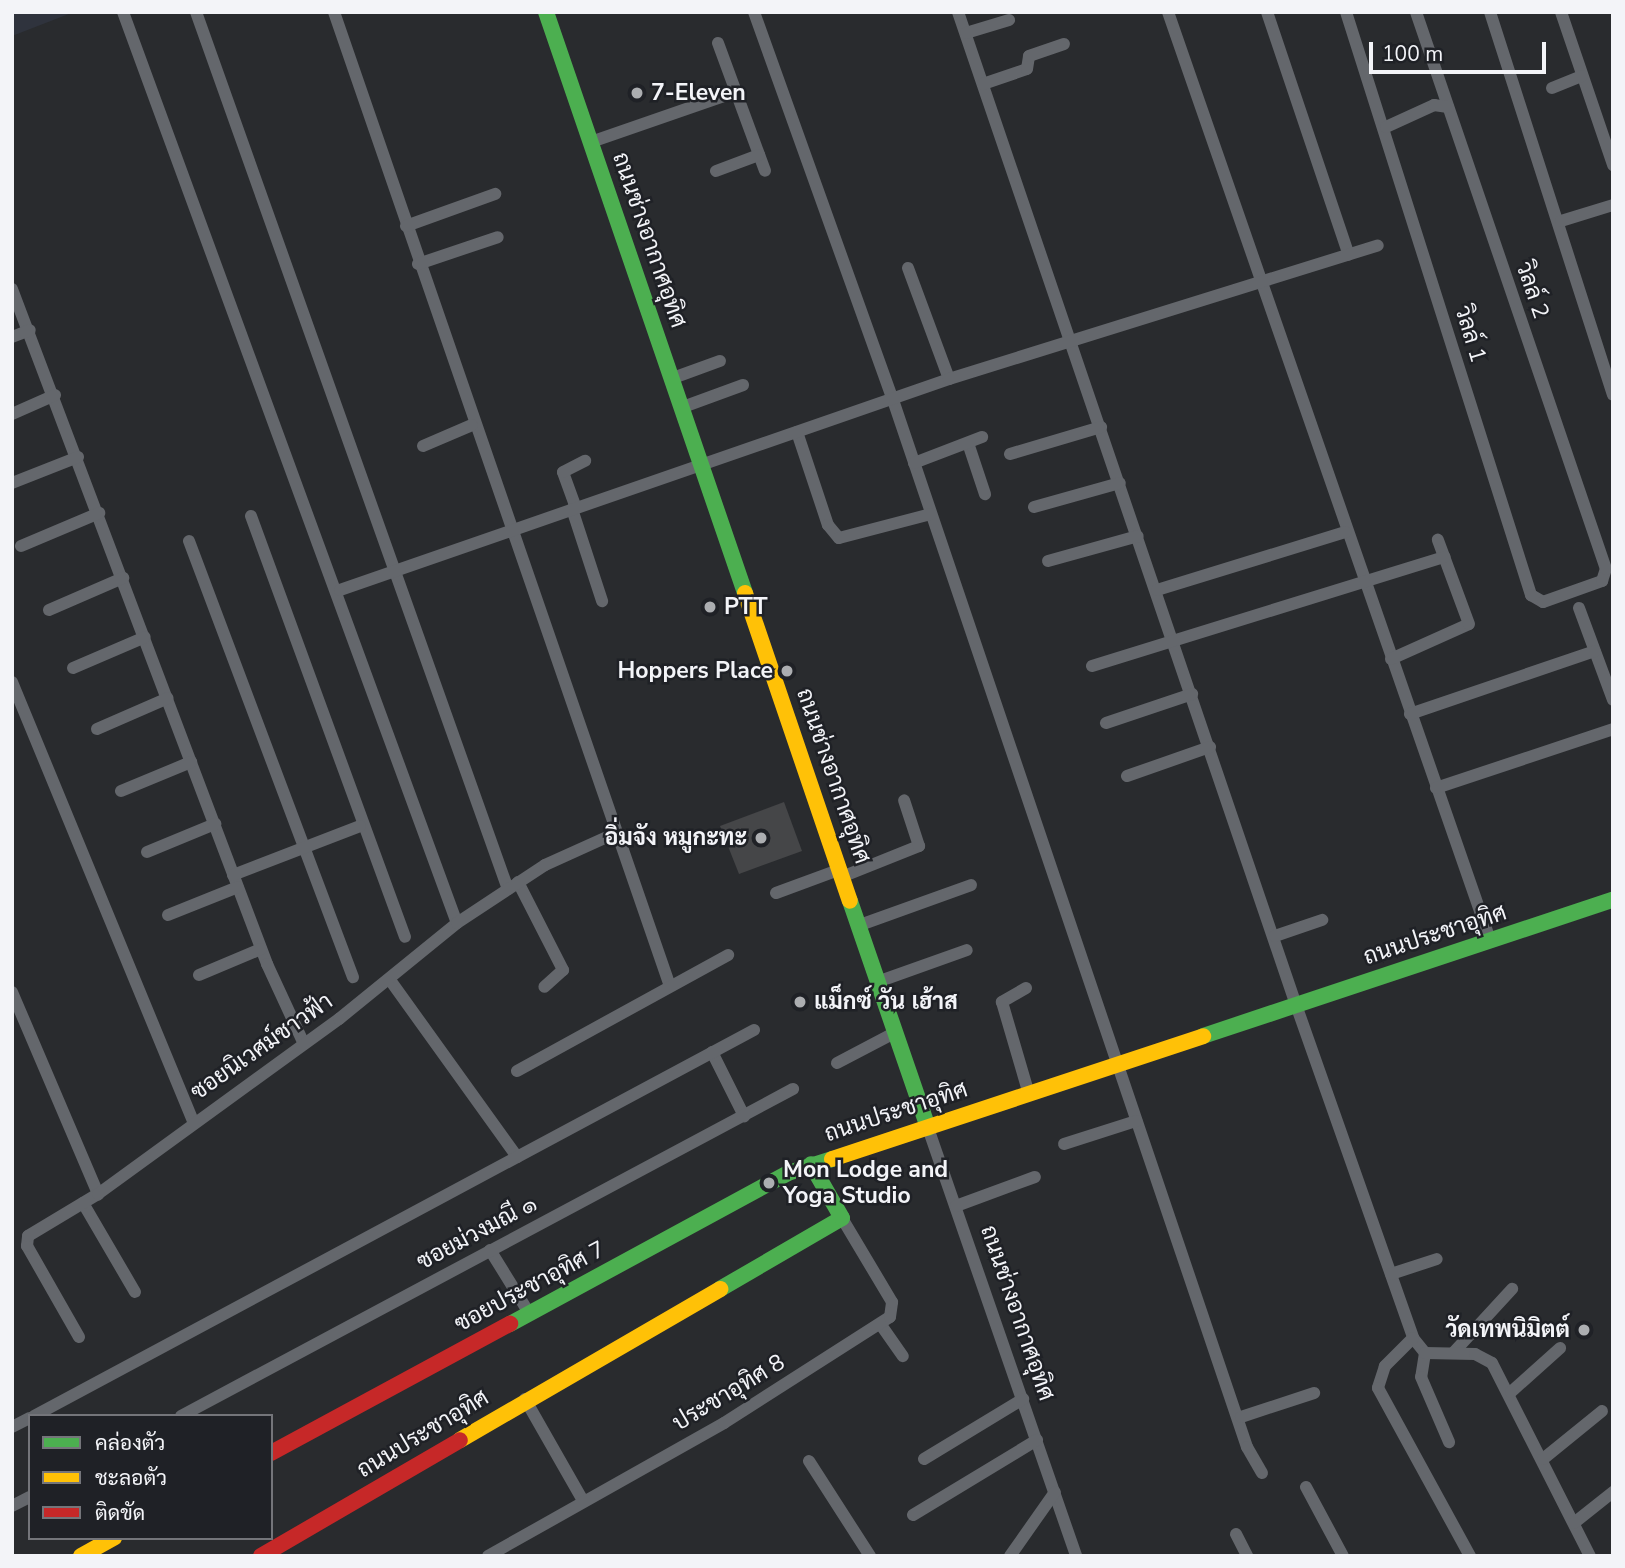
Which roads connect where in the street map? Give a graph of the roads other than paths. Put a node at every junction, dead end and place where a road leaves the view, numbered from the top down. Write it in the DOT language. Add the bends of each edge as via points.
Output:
graph roads {
  1 [pos="123,12"];
  2 [pos="196,12"];
  3 [pos="334,12"];
  4 [pos="546,12"];
  5 [pos="754,12"];
  6 [pos="958,12"];
  7 [pos="1168,12"];
  8 [pos="1267,12"];
  9 [pos="1346,12"];
  10 [pos="1416,12"];
  11 [pos="1490,12"];
  12 [pos="1561,12"];
  13 [pos="1009,20"];
  14 [pos="966,33"];
  15 [pos="718,43"];
  16 [pos="1064,44"];
  17 [pos="1582,76"];
  18 [pos="983,83"];
  19 [pos="1552,88"];
  20 [pos="736,92"];
  21 [pos="1448,107"];
  22 [pos="1385,127"];
  23 [pos="591,142"];
  24 [pos="759,155"];
  25 [pos="1613,165"];
  26 [pos="765,171"];
  27 [pos="716,172"];
  28 [pos="495,194"];
  29 [pos="1613,205"];
  30 [pos="1561,221"];
  31 [pos="406,226"];
  32 [pos="498,237"];
  33 [pos="1378,245"];
  34 [pos="1349,255"];
  35 [pos="418,264"];
  36 [pos="908,268"];
  37 [pos="1261,286"];
  38 [pos="12,289"];
  39 [pos="30,330"];
  40 [pos="12,337"];
  41 [pos="1071,340"];
  42 [pos="720,361"];
  43 [pos="673,378"];
  44 [pos="949,379"];
  45 [pos="743,385"];
  46 [pos="55,395"];
  47 [pos="1613,395"];
  48 [pos="893,400"];
  49 [pos="683,407"];
  50 [pos="12,414"];
  51 [pos="472,425"];
  52 [pos="1101,427"];
  53 [pos="797,432"];
  54 [pos="982,437"];
  55 [pos="968,443"];
  56 [pos="423,446"];
  57 [pos="1010,454"];
  58 [pos="78,457"];
  59 [pos="585,461"];
  60 [pos="914,463"];
  61 [pos="702,464"];
  62 [pos="12,483"];
  63 [pos="1120,483"];
  64 [pos="985,494"];
  65 [pos="1034,507"];
  66 [pos="574,508"];
  67 [pos="99,513"];
  68 [pos="931,513"];
  69 [pos="251,516"];
  70 [pos="512,530"];
  71 [pos="1345,533"];
  72 [pos="1138,536"];
  73 [pos="1438,540"];
  74 [pos="189,541"];
  75 [pos="21,546"];
  76 [pos="1445,557"];
  77 [pos="1048,561"];
  78 [pos="395,571"];
  79 [pos="123,579"];
  80 [pos="1602,581"];
  81 [pos="1363,586"];
  82 [pos="340,590"];
  83 [pos="1157,590"];
  84 [pos="602,601"];
  85 [pos="1579,608"];
  86 [pos="48,610"];
  87 [pos="145,637"];
  88 [pos="1176,643"];
  89 [pos="1595,651"];
  90 [pos="1391,659"];
  91 [pos="1092,666"];
  92 [pos="73,668"];
  93 [pos="12,682"];
  94 [pos="1192,694"];
  95 [pos="168,698"];
  96 [pos="1613,700"];
  97 [pos="1410,714"];
  98 [pos="1106,723"];
  99 [pos="97,729"];
  100 [pos="1613,729"];
  101 [pos="1210,747"];
  102 [pos="191,762"];
  103 [pos="1128,776"];
  104 [pos="1436,788"];
  105 [pos="121,791"];
  106 [pos="904,800"];
  107 [pos="215,824"];
  108 [pos="360,826"];
  109 [pos="616,833"];
  110 [pos="300,848"];
  111 [pos="147,852"];
  112 [pos="842,872"];
  113 [pos="236,881"];
  114 [pos="971,885"];
  115 [pos="513,886"];
  116 [pos="776,893"];
  117 [pos="1613,900"];
  118 [pos="168,915"];
  119 [pos="1322,920"];
  120 [pos="457,923"];
  121 [pos="860,925"];
  122 [pos="1275,936"];
  123 [pos="405,937"];
  124 [pos="1490,940"];
  125 [pos="261,949"];
  126 [pos="967,950"];
  127 [pos="728,955"];
  128 [pos="199,975"];
  129 [pos="353,977"];
  130 [pos="390,980"];
  131 [pos="880,981"];
  132 [pos="670,986"];
  133 [pos="544,987"];
  134 [pos="1026,988"];
  135 [pos="12,992"];
  136 [pos="1295,1002"];
  137 [pos="754,1030"];
  138 [pos="896,1032"];
  139 [pos="304,1044"];
  140 [pos="712,1052"];
  141 [pos="837,1063"];
  142 [pos="1115,1064"];
  143 [pos="517,1071"];
  144 [pos="793,1089"];
  145 [pos="1028,1091"];
  146 [pos="744,1116"];
  147 [pos="1136,1121"];
  148 [pos="193,1122"];
  149 [pos="928,1128"];
  150 [pos="1064,1144"];
  151 [pos="517,1157"];
  152 [pos="811,1164"];
  153 [pos="1035,1177"];
  154 [pos="98,1194"];
  155 [pos="83,1203"];
  156 [pos="956,1206"];
  157 [pos="842,1218"];
  158 [pos="490,1250"];
  159 [pos="1437,1259"];
  160 [pos="1391,1274"];
  161 [pos="1512,1289"];
  162 [pos="135,1292"];
  163 [pos="529,1313"];
  164 [pos="881,1325"];
  165 [pos="79,1337"];
  166 [pos="1413,1338"];
  167 [pos="1560,1348"];
  168 [pos="1454,1352"];
  169 [pos="1425,1353"];
  170 [pos="902,1356"];
  171 [pos="1511,1392"];
  172 [pos="1314,1393"];
  173 [pos="525,1399"];
  174 [pos="1023,1399"];
  175 [pos="1602,1410"];
  176 [pos="38,1414"];
  177 [pos="185,1414"];
  178 [pos="1241,1418"];
  179 [pos="28,1419"];
  180 [pos="12,1427"];
  181 [pos="1037,1440"];
  182 [pos="1449,1442"];
  183 [pos="273,1452"];
  184 [pos="924,1459"];
  185 [pos="1543,1459"];
  186 [pos="809,1461"];
  187 [pos="1262,1473"];
  188 [pos="1306,1487"];
  189 [pos="1055,1492"];
  190 [pos="1613,1492"];
  191 [pos="28,1498"];
  192 [pos="582,1499"];
  193 [pos="12,1506"];
  194 [pos="913,1515"];
  195 [pos="1574,1523"];
  196 [pos="1236,1534"];
  197 [pos="110,1540"];
  198 [pos="82,1556"];
  199 [pos="261,1556"];
  200 [pos="488,1556"];
  201 [pos="870,1556"];
  202 [pos="1010,1556"];
  203 [pos="1076,1556"];
  204 [pos="1247,1556"];
  205 [pos="1343,1556"];
  206 [pos="1470,1556"];
  207 [pos="1590,1556"];
  1 -- 82 [label="street"];
  2 -- 78 [label="street"];
  3 -- 31 [label="street"];
  4 -- 23 [label="street, ถนนช่างอากาศอุทิศ"];
  5 -- 48 [label="street"];
  6 -- 14 [label="street"];
  7 -- 37 [label="street"];
  8 -- 34 [label="street"];
  9 -- 22 [label="street, วิลล์ 1"];
  10 -- 21 [label="street, วิลล์ 2"];
  11 -- 30 [label="street"];
  12 -- 17 [label="street"];
  13 -- 14 [label="street"];
  14 -- 18 [label="street"];
  15 -- 20 [label="street"];
  16 -- 18 [label="street" via="1029,56 1027,69"];
  17 -- 19 [label="street"];
  17 -- 25 [label="street"];
  18 -- 41 [label="street"];
  20 -- 23 [label="street"];
  20 -- 24 [label="street"];
  21 -- 22 [label="street" via="1434,105"];
  21 -- 80 [label="street, วิลล์ 2" via="1606,569"];
  22 -- 80 [label="street, วิลล์ 1" via="1531,595 1542,602"];
  23 -- 43 [label="street, ถนนช่างอากาศอุทิศ"];
  24 -- 26 [label="street"];
  24 -- 27 [label="street"];
  28 -- 31 [label="street"];
  29 -- 30 [label="street"];
  30 -- 47 [label="street"];
  31 -- 35 [label="street"];
  32 -- 35 [label="street"];
  33 -- 34 [label="street"];
  34 -- 37 [label="street"];
  35 -- 51 [label="street"];
  36 -- 44 [label="street"];
  37 -- 41 [label="street"];
  37 -- 71 [label="street"];
  38 -- 39 [label="street"];
  39 -- 40 [label="street"];
  39 -- 46 [label="street"];
  41 -- 44 [label="street"];
  41 -- 52 [label="street"];
  42 -- 43 [label="street"];
  43 -- 49 [label="street, ถนนช่างอากาศอุทิศ"];
  44 -- 48 [label="street"];
  45 -- 49 [label="street"];
  46 -- 50 [label="street"];
  46 -- 58 [label="street"];
  48 -- 53 [label="street"];
  48 -- 60 [label="street"];
  49 -- 61 [label="street, ถนนช่างอากาศอุทิศ"];
  51 -- 56 [label="street"];
  51 -- 70 [label="street"];
  52 -- 57 [label="street"];
  52 -- 63 [label="street"];
  53 -- 61 [label="street"];
  53 -- 68 [label="street" via="828,525 839,538"];
  54 -- 55 [label="street"];
  55 -- 60 [label="street"];
  55 -- 64 [label="street"];
  58 -- 62 [label="street"];
  58 -- 67 [label="street"];
  59 -- 66 [label="street" via="562,472"];
  60 -- 68 [label="street"];
  61 -- 66 [label="street"];
  61 -- 112 [label="street, ถนนช่างอากาศอุทิศ"];
  63 -- 65 [label="street"];
  63 -- 72 [label="street"];
  66 -- 70 [label="street"];
  66 -- 84 [label="street"];
  67 -- 75 [label="street"];
  67 -- 79 [label="street"];
  68 -- 142 [label="street"];
  69 -- 108 [label="street"];
  70 -- 78 [label="street"];
  70 -- 109 [label="street"];
  71 -- 81 [label="street"];
  71 -- 83 [label="street"];
  72 -- 77 [label="street"];
  72 -- 83 [label="street"];
  73 -- 76 [label="street"];
  74 -- 110 [label="street"];
  76 -- 81 [label="street"];
  76 -- 90 [label="street" via="1469,624"];
  78 -- 82 [label="street"];
  78 -- 115 [label="street"];
  79 -- 86 [label="street"];
  79 -- 87 [label="street"];
  81 -- 88 [label="street"];
  81 -- 90 [label="street"];
  82 -- 120 [label="street"];
  83 -- 88 [label="street"];
  85 -- 89 [label="street"];
  87 -- 92 [label="street"];
  87 -- 95 [label="street"];
  88 -- 91 [label="street"];
  88 -- 94 [label="street"];
  89 -- 96 [label="street"];
  89 -- 97 [label="street"];
  90 -- 97 [label="street"];
  93 -- 148 [label="street"];
  94 -- 98 [label="street"];
  94 -- 101 [label="street"];
  95 -- 99 [label="street"];
  95 -- 102 [label="street"];
  97 -- 104 [label="street"];
  100 -- 104 [label="street"];
  101 -- 103 [label="street"];
  101 -- 122 [label="street"];
  102 -- 105 [label="street"];
  102 -- 107 [label="street"];
  104 -- 124 [label="street"];
  106 -- 112 [label="street" via="919,846"];
  107 -- 111 [label="street"];
  107 -- 113 [label="street"];
  108 -- 110 [label="street"];
  108 -- 123 [label="street"];
  109 -- 115 [label="street, ซอยนิเวศม์ชาวฟ้า"];
  109 -- 132 [label="street"];
  110 -- 113 [label="street"];
  110 -- 129 [label="street"];
  112 -- 116 [label="street"];
  112 -- 121 [label="street, ถนนช่างอากาศอุทิศ"];
  113 -- 118 [label="street"];
  113 -- 125 [label="street"];
  114 -- 121 [label="street"];
  115 -- 120 [label="street, ซอยนิเวศม์ชาวฟ้า"];
  115 -- 133 [label="street" via="563,970"];
  117 -- 124 [label="street, ถนนประชาอุทิศ"];
  119 -- 122 [label="street"];
  120 -- 130 [label="street, ซอยนิเวศม์ชาวฟ้า"];
  121 -- 131 [label="street, ถนนช่างอากาศอุทิศ"];
  122 -- 136 [label="street"];
  124 -- 136 [label="street, ถนนประชาอุทิศ"];
  125 -- 128 [label="street"];
  125 -- 139 [label="street"];
  126 -- 131 [label="street"];
  127 -- 132 [label="street"];
  130 -- 139 [label="street, ซอยนิเวศม์ชาวฟ้า"];
  130 -- 151 [label="street"];
  131 -- 138 [label="street, ถนนช่างอากาศอุทิศ"];
  132 -- 143 [label="street"];
  134 -- 145 [label="street" via="1002,1002"];
  135 -- 154 [label="street"];
  136 -- 142 [label="street, ถนนประชาอุทิศ"];
  136 -- 160 [label="street"];
  137 -- 140 [label="street"];
  138 -- 141 [label="street"];
  138 -- 149 [label="street, ถนนช่างอากาศอุทิศ"];
  139 -- 148 [label="street, ซอยนิเวศม์ชาวฟ้า"];
  140 -- 146 [label="street"];
  140 -- 151 [label="street"];
  142 -- 145 [label="street, ถนนประชาอุทิศ"];
  142 -- 147 [label="street"];
  144 -- 146 [label="street, ซอยม่วงมณี ๑"];
  145 -- 149 [label="street, ถนนประชาอุทิศ"];
  146 -- 158 [label="street, ซอยม่วงมณี ๑"];
  147 -- 150 [label="street"];
  147 -- 178 [label="street"];
  148 -- 154 [label="street, ซอยนิเวศม์ชาวฟ้า"];
  149 -- 152 [label="street, ถนนประชาอุทิศ"];
  149 -- 156 [label="street, ถนนช่างอากาศอุทิศ"];
  151 -- 176 [label="street"];
  152 -- 157 [label="street, ถนนประชาอุทิศ"];
  152 -- 163 [label="street, ซอยประชาอุทิศ 7"];
  153 -- 156 [label="street"];
  154 -- 155 [label="street, ซอยนิเวศม์ชาวฟ้า"];
  155 -- 162 [label="street"];
  155 -- 165 [label="street, ซอยนิเวศม์ชาวฟ้า" via="34,1232 27,1246"];
  156 -- 174 [label="street, ถนนช่างอากาศอุทิศ"];
  157 -- 164 [label="street" via="892,1302"];
  157 -- 173 [label="street, ถนนประชาอุทิศ"];
  158 -- 163 [label="street"];
  158 -- 177 [label="street, ซอยม่วงมณี ๑"];
  159 -- 160 [label="street"];
  160 -- 166 [label="street"];
  161 -- 168 [label="street"];
  163 -- 183 [label="street, ซอยประชาอุทิศ 7"];
  164 -- 170 [label="street"];
  164 -- 192 [label="street, ประชาอุทิศ 8" via="724,1423"];
  166 -- 169 [label="street"];
  166 -- 206 [label="street" via="1385,1366 1378,1388"];
  167 -- 171 [label="street"];
  168 -- 169 [label="street"];
  168 -- 171 [label="street" via="1485,1356"];
  169 -- 182 [label="street" via="1421,1377"];
  171 -- 185 [label="street"];
  172 -- 178 [label="street"];
  173 -- 192 [label="street"];
  173 -- 199 [label="street, ถนนประชาอุทิศ"];
  174 -- 181 [label="street, ถนนช่างอากาศอุทิศ"];
  174 -- 184 [label="street"];
  175 -- 185 [label="street"];
  178 -- 187 [label="street"];
  179 -- 180 [label="street"];
  181 -- 189 [label="street, ถนนช่างอากาศอุทิศ"];
  181 -- 194 [label="street"];
  185 -- 195 [label="street"];
  186 -- 201 [label="street"];
  188 -- 205 [label="street"];
  189 -- 202 [label="street"];
  189 -- 203 [label="street, ถนนช่างอากาศอุทิศ"];
  190 -- 195 [label="street"];
  191 -- 193 [label="street"];
  192 -- 200 [label="street, ประชาอุทิศ 8"];
  195 -- 207 [label="street"];
  196 -- 204 [label="street"];
  197 -- 198 [label="street"];
}
